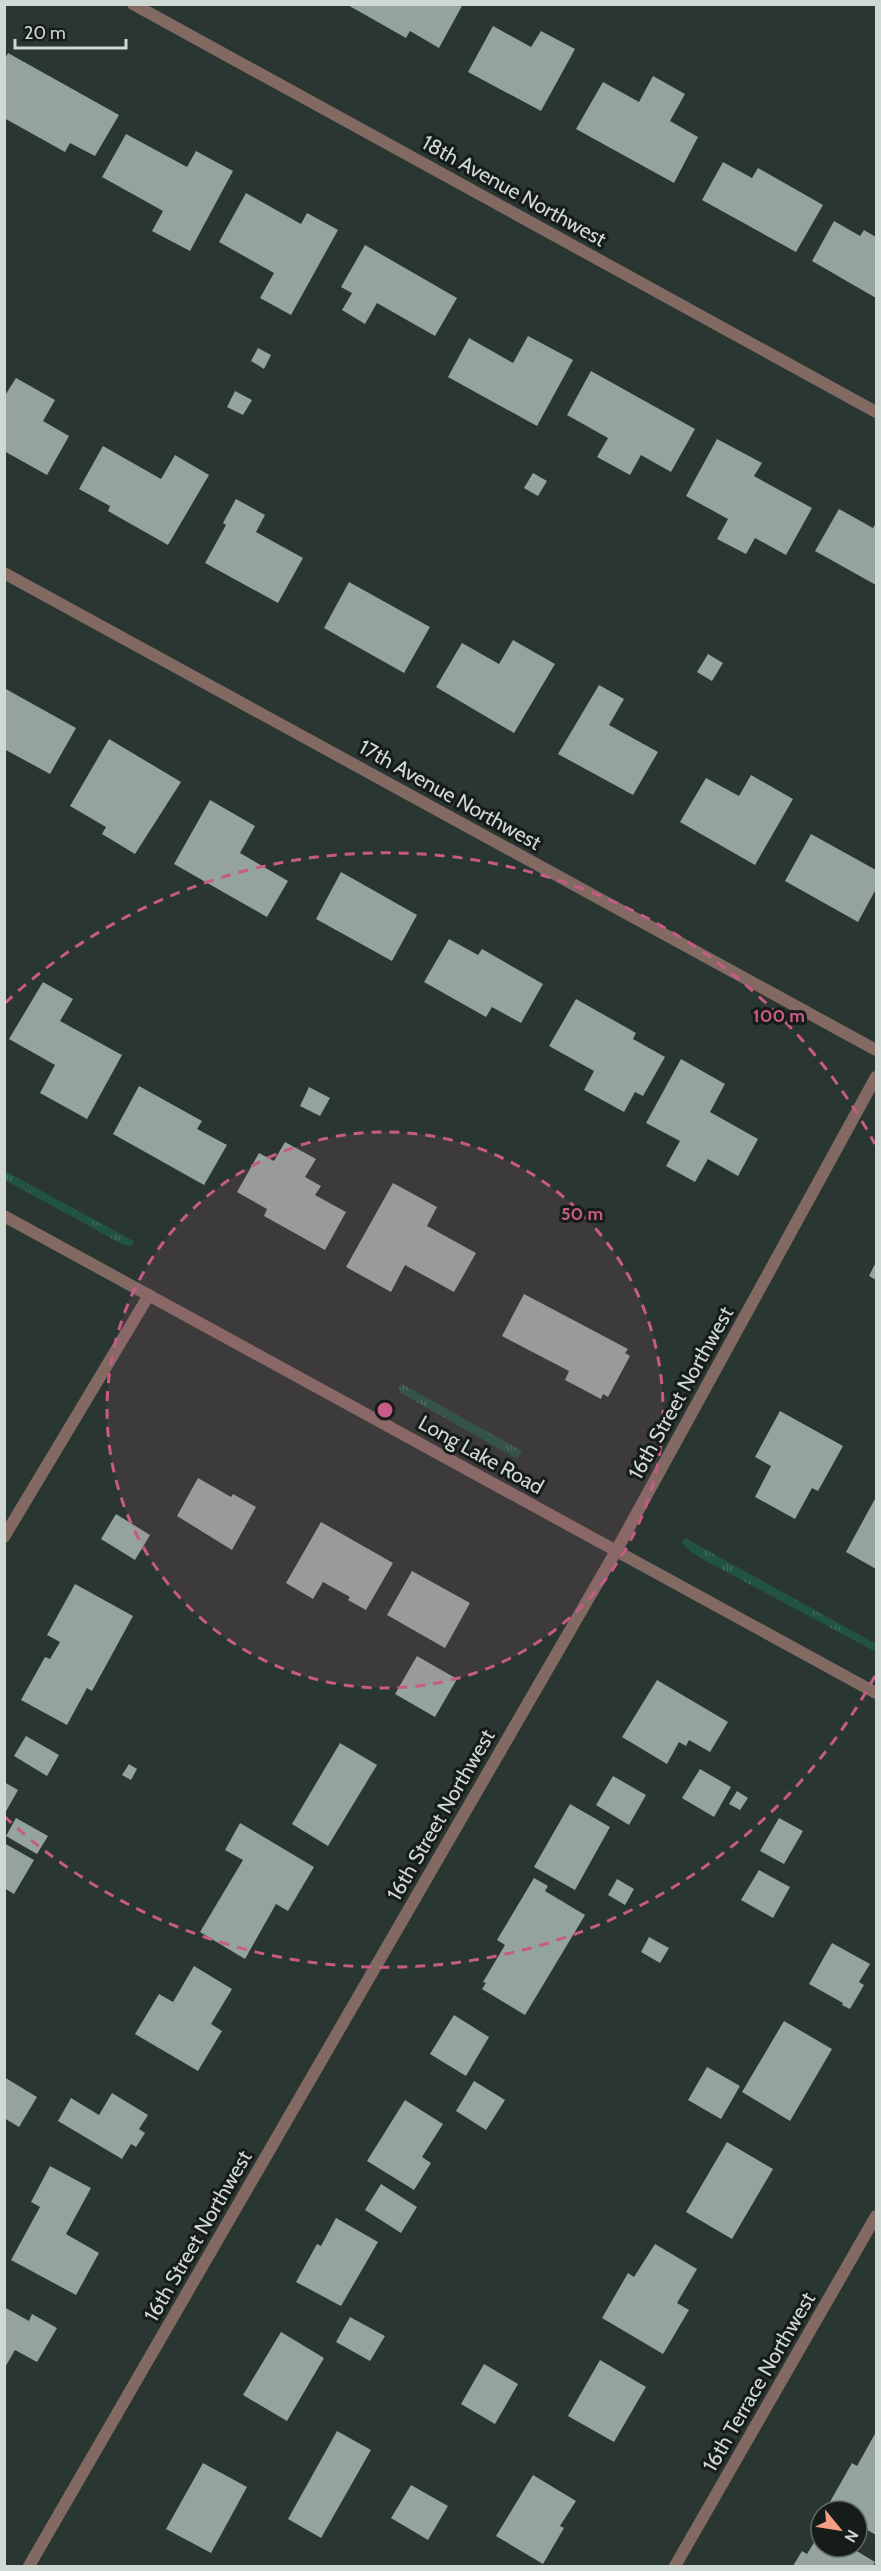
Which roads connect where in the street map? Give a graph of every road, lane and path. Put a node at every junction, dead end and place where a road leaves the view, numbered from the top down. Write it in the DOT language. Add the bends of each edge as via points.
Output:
graph roads {
  1 [pos="133,4"];
  2 [pos="876,412"];
  3 [pos="4,573"];
  4 [pos="876,1050"];
  5 [pos="876,1077"];
  6 [pos="4,1216"];
  7 [pos="149,1295"];
  8 [pos="4,1537"];
  9 [pos="616,1551"];
  10 [pos="876,1693"];
  11 [pos="876,2216"];
  12 [pos="29,2566"];
  13 [pos="675,2566"];
  1 -- 2 [label="street, 18th Avenue Northwest"];
  3 -- 4 [label="street, 17th Avenue Northwest"];
  5 -- 9 [label="street, 16th Street Northwest"];
  6 -- 7 [label="street, Long Lake Road"];
  7 -- 8 [label="street"];
  7 -- 9 [label="street, Long Lake Road"];
  9 -- 10 [label="street, Long Lake Road"];
  9 -- 12 [label="street, 16th Street Northwest"];
  11 -- 13 [label="street, 16th Terrace Northwest"];
}
